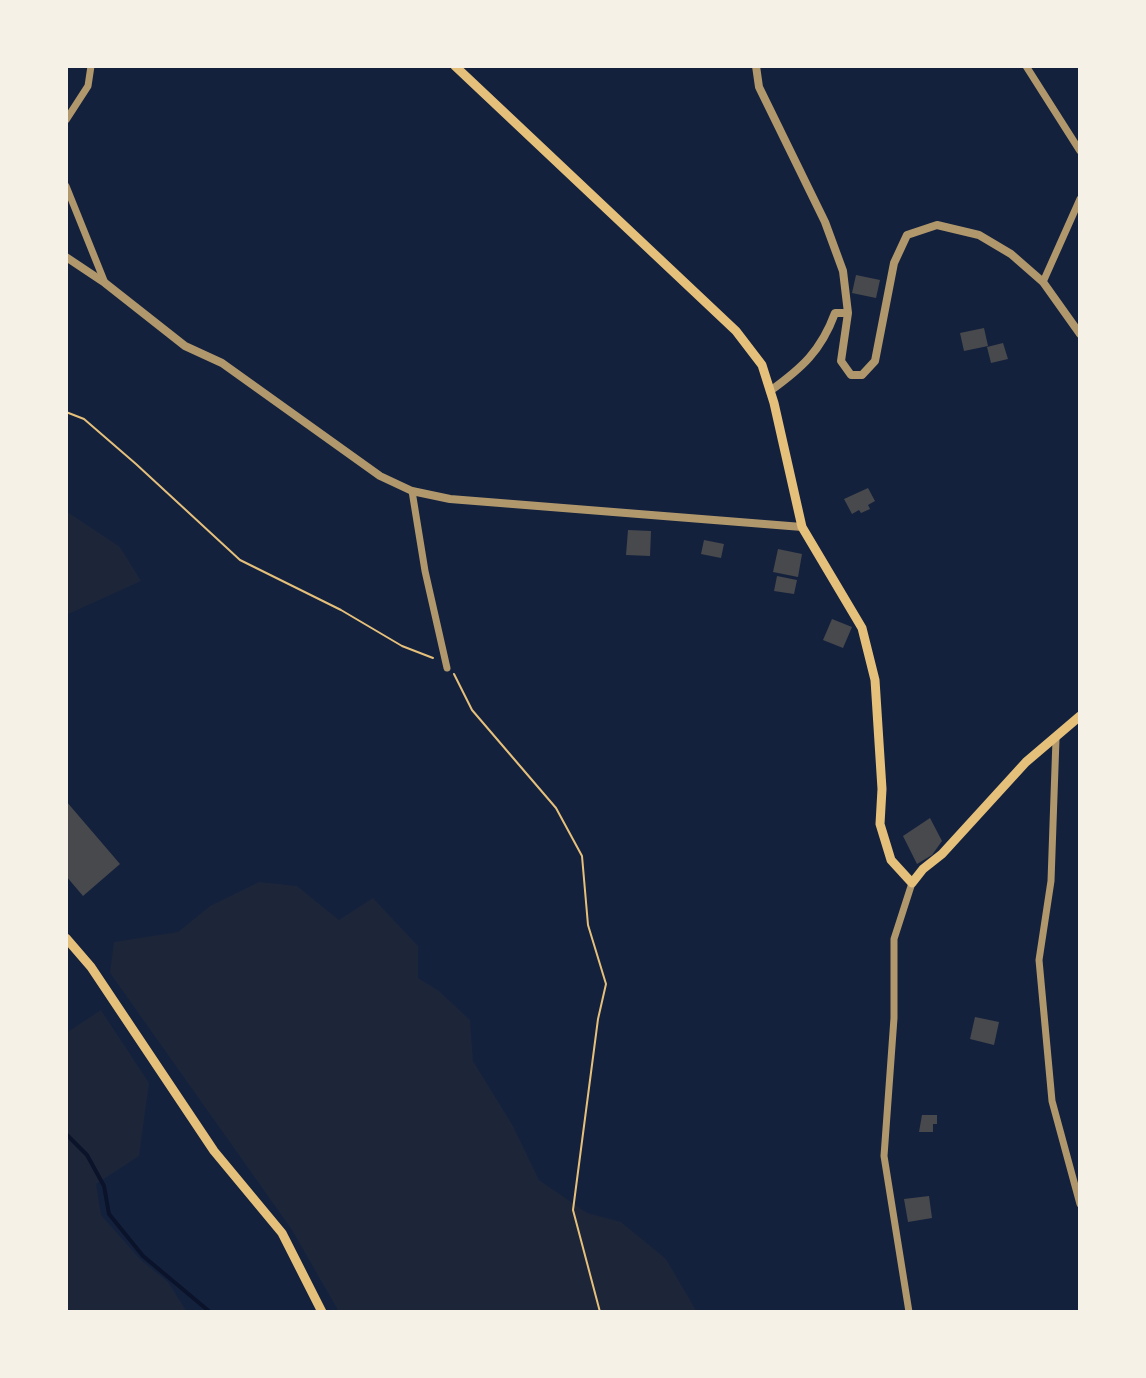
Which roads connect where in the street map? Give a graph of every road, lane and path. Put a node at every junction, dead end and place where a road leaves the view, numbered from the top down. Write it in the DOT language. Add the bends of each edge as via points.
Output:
graph roads {
  1 [pos="91,66"];
  2 [pos="455,66"];
  3 [pos="756,66"];
  4 [pos="1026,66"];
  5 [pos="66,120"];
  6 [pos="1080,151"];
  7 [pos="66,186"];
  8 [pos="1080,199"];
  9 [pos="66,257"];
  10 [pos="1043,282"];
  11 [pos="105,283"];
  12 [pos="848,313"];
  13 [pos="1080,334"];
  14 [pos="770,391"];
  15 [pos="66,412"];
  16 [pos="412,491"];
  17 [pos="802,527"];
  18 [pos="447,668"];
  19 [pos="1080,716"];
  20 [pos="1056,739"];
  21 [pos="912,883"];
  22 [pos="66,938"];
  23 [pos="1080,1204"];
  24 [pos="322,1312"];
  25 [pos="600,1312"];
  26 [pos="909,1312"];
  1 -- 5 [label="street" via="88,86"];
  2 -- 14 [label="main road" via="736,331 762,365"];
  3 -- 12 [label="street" via="759,87 825,222 843,271"];
  4 -- 6 [label="street"];
  7 -- 11 [label="street"];
  8 -- 10 [label="street"];
  9 -- 11 [label="street"];
  10 -- 12 [label="street" via="979,235 937,225 907,235 894,263 875,361 862,375 851,375 841,361"];
  10 -- 13 [label="street"];
  11 -- 16 [label="street" via="185,346 222,363 380,476"];
  12 -- 14 [label="street" via="835,313 827,335 804,367"];
  14 -- 17 [label="main road"];
  15 -- 18 [label="path" via="84,419 240,560"];
  16 -- 17 [label="street" via="450,499"];
  16 -- 18 [label="street"];
  17 -- 21 [label="main road" via="862,628 875,680 880,824 891,860"];
  18 -- 25 [label="path" via="472,710 556,808 582,856 588,925 606,984 573,1210"];
  19 -- 20 [label="main road"];
  20 -- 21 [label="main road" via="1026,762"];
  20 -- 23 [label="street" via="1051,881 1039,960 1052,1101"];
  21 -- 26 [label="street" via="894,939 884,1156"];
  22 -- 24 [label="main road" via="214,1151 282,1233"];
}
